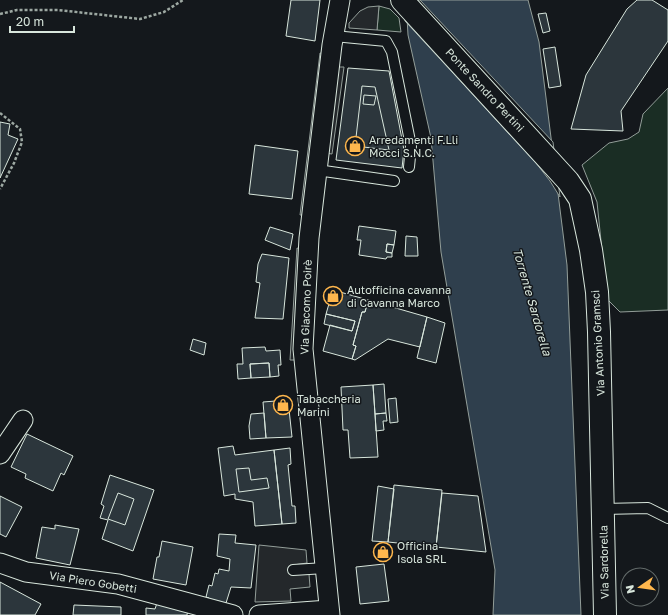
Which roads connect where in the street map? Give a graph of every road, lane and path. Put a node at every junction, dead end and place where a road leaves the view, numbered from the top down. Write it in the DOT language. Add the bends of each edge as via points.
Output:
graph roads {
  1 [pos="183,0"];
  2 [pos="340,0"];
  3 [pos="402,0"];
  4 [pos="0,14"];
  5 [pos="334,36"];
  6 [pos="0,113"];
  7 [pos="409,167"];
  8 [pos="317,170"];
  9 [pos="394,181"];
  10 [pos="568,181"];
  11 [pos="0,188"];
  12 [pos="23,420"];
  13 [pos="0,454"];
  14 [pos="603,509"];
  15 [pos="668,518"];
  16 [pos="0,563"];
  17 [pos="325,568"];
  18 [pos="293,570"];
  19 [pos="330,613"];
  20 [pos="233,615"];
  21 [pos="259,615"];
  22 [pos="605,615"];
  1 -- 4 [label="path" via="164,12 140,19 58,10 17,10"];
  2 -- 5 [label="street, Via Giacomo Poirè"];
  3 -- 10 [label="main road, Ponte Sandro Pertini"];
  5 -- 7 [label="lane" via="386,41 392,52 411,146"];
  5 -- 8 [label="street, Via Giacomo Poirè"];
  6 -- 11 [label="path" via="20,129 22,142"];
  8 -- 9 [label="lane"];
  8 -- 17 [label="street, Via Giacomo Poirè" via="309,238 303,348"];
  10 -- 14 [label="main road, Via Antonio Gramsci" via="580,199 591,250 596,292 600,332"];
  12 -- 13 [label="street"];
  14 -- 15 [label="lane" via="648,508"];
  14 -- 22 [label="main road, Via Sardorella"];
  16 -- 20 [label="street, Via Piero Gobetti" via="26,572 118,584"];
  17 -- 18 [label="lane"];
  17 -- 19 [label="street, Via Giacomo Poirè"];
  19 -- 21 [label="street"];
}
